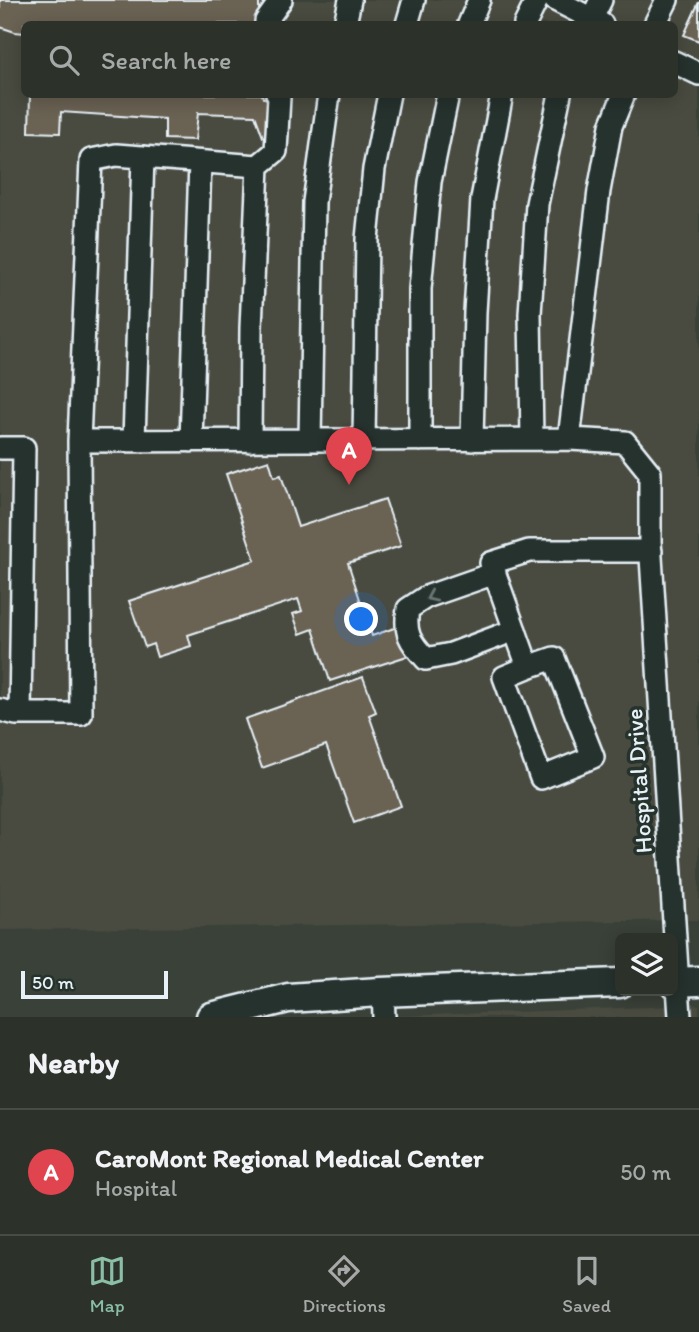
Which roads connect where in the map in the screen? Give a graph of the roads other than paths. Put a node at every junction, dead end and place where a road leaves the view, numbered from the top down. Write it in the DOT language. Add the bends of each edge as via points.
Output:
graph roads {
  1 [pos="281,0"];
  2 [pos="350,0"];
  3 [pos="414,0"];
  4 [pos="479,0"];
  5 [pos="537,0"];
  6 [pos="555,0"];
  7 [pos="667,0"];
  8 [pos="596,17"];
  9 [pos="266,21"];
  10 [pos="346,21"];
  11 [pos="408,21"];
  12 [pos="471,21"];
  13 [pos="526,21"];
  14 [pos="656,21"];
  15 [pos="678,64"];
  16 [pos="699,74"];
  17 [pos="279,98"];
  18 [pos="329,98"];
  19 [pos="388,98"];
  20 [pos="447,98"];
  21 [pos="501,98"];
  22 [pos="559,98"];
  23 [pos="622,98"];
  24 [pos="143,157"];
  25 [pos="200,162"];
  26 [pos="258,166"];
  27 [pos="532,439"];
  28 [pos="569,439"];
  29 [pos="310,440"];
  30 [pos="364,440"];
  31 [pos="420,440"];
  32 [pos="472,440"];
  33 [pos="79,441"];
  34 [pos="134,441"];
  35 [pos="191,441"];
  36 [pos="250,441"];
  37 [pos="0,448"];
  38 [pos="650,546"];
  39 [pos="495,573"];
  40 [pos="514,630"];
  41 [pos="527,667"];
  42 [pos="10,712"];
  43 [pos="683,982"];
  44 [pos="615,983"];
  45 [pos="384,1004"];
  46 [pos="211,1017"];
  47 [pos="680,1017"];
  1 -- 9 [label="street"];
  2 -- 10 [label="street"];
  3 -- 11 [label="street"];
  4 -- 12 [label="street"];
  5 -- 13 [label="street"];
  6 -- 8 [label="street"];
  7 -- 14 [label="street"];
  15 -- 16 [label="street"];
  17 -- 26 [label="street" via="276,151"];
  18 -- 29 [label="street" via="314,202"];
  19 -- 30 [label="street" via="367,239"];
  20 -- 31 [label="street" via="430,182 420,289"];
  21 -- 32 [label="street" via="482,199"];
  22 -- 27 [label="street" via="537,204 530,314"];
  23 -- 28 [label="street" via="611,127 598,191"];
  24 -- 25 [label="street"];
  24 -- 33 [label="street" via="116,155 91,160"];
  24 -- 34 [label="street"];
  25 -- 26 [label="street"];
  25 -- 35 [label="street"];
  26 -- 36 [label="street"];
  27 -- 28 [label="street, Hospital Drive"];
  27 -- 32 [label="street, Hospital Drive"];
  28 -- 38 [label="street, Hospital Drive" via="625,442 650,473"];
  29 -- 30 [label="street, Hospital Drive"];
  29 -- 36 [label="street, Hospital Drive"];
  30 -- 31 [label="street, Hospital Drive"];
  31 -- 32 [label="street, Hospital Drive"];
  33 -- 34 [label="street, Hospital Drive"];
  33 -- 42 [label="street" via="80,714"];
  34 -- 35 [label="street, Hospital Drive"];
  35 -- 36 [label="street, Hospital Drive"];
  37 -- 42 [label="street" via="24,448"];
  38 -- 39 [label="street" via="529,551 491,563"];
  38 -- 43 [label="street, Hospital Drive"];
  39 -- 40 [label="street"];
  39 -- 40 [label="street, one-way" via="426,597 408,609 410,641 426,659"];
  40 -- 41 [label="street"];
  41 -- 41 [label="street" via="504,677 541,778 593,757 554,658"];
  43 -- 47 [label="street, Hospital Drive"];
  44 -- 45 [label="main road"];
  45 -- 46 [label="main road" via="288,998"];
}
